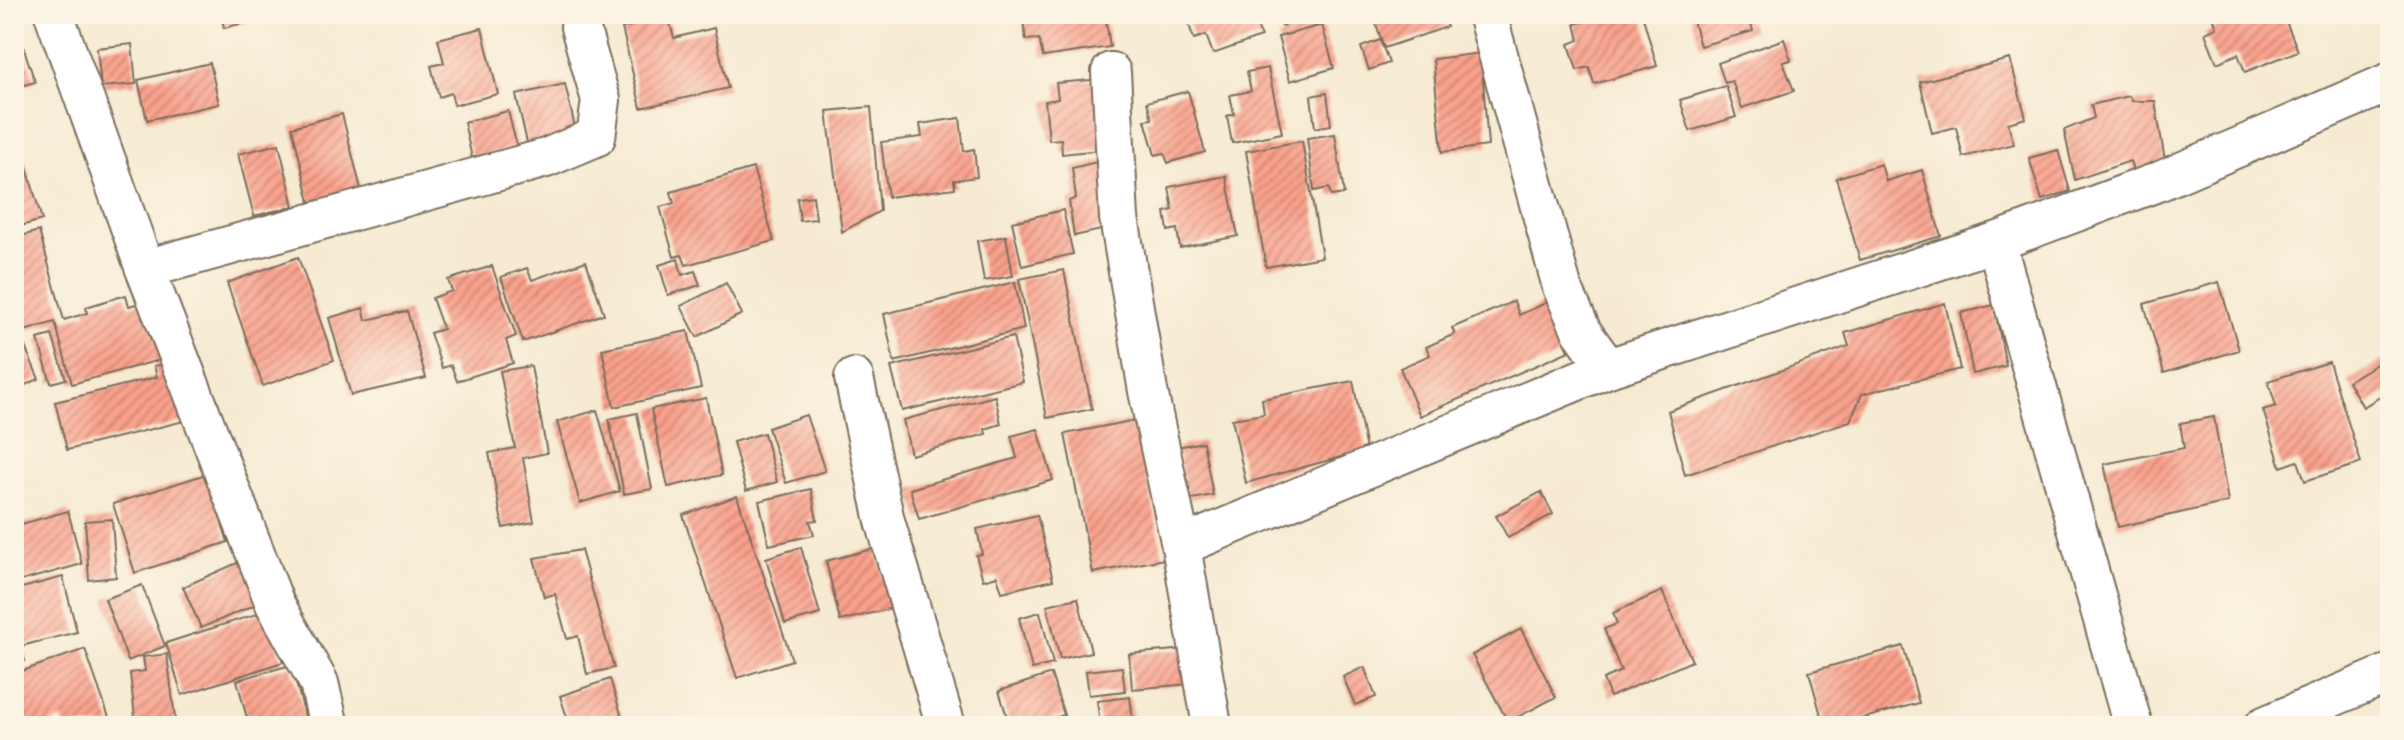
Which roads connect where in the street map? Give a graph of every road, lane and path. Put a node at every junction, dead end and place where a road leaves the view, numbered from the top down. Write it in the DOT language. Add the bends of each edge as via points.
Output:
graph roads {
  1 [pos="54,14"];
  2 [pos="1487,14"];
  3 [pos="580,27"];
  4 [pos="1111,72"];
  5 [pos="2390,82"];
  6 [pos="1996,242"];
  7 [pos="145,269"];
  8 [pos="1608,368"];
  9 [pos="854,378"];
  10 [pos="1181,546"];
  11 [pos="2390,673"];
  12 [pos="329,726"];
  13 [pos="946,726"];
  14 [pos="1212,726"];
  15 [pos="2133,726"];
  16 [pos="2264,726"];
  1 -- 7 [label="street"];
  2 -- 8 [label="street" via="1562,287 1582,332"];
  3 -- 7 [label="street" via="601,100 596,137 546,158"];
  4 -- 10 [label="street" via="1119,218"];
  5 -- 6 [label="street" via="2160,181"];
  6 -- 8 [label="street"];
  6 -- 15 [label="street"];
  7 -- 12 [label="street" via="275,604 319,683"];
  8 -- 10 [label="street"];
  9 -- 13 [label="street" via="885,521"];
  10 -- 14 [label="street"];
  11 -- 16 [label="street"];
}
